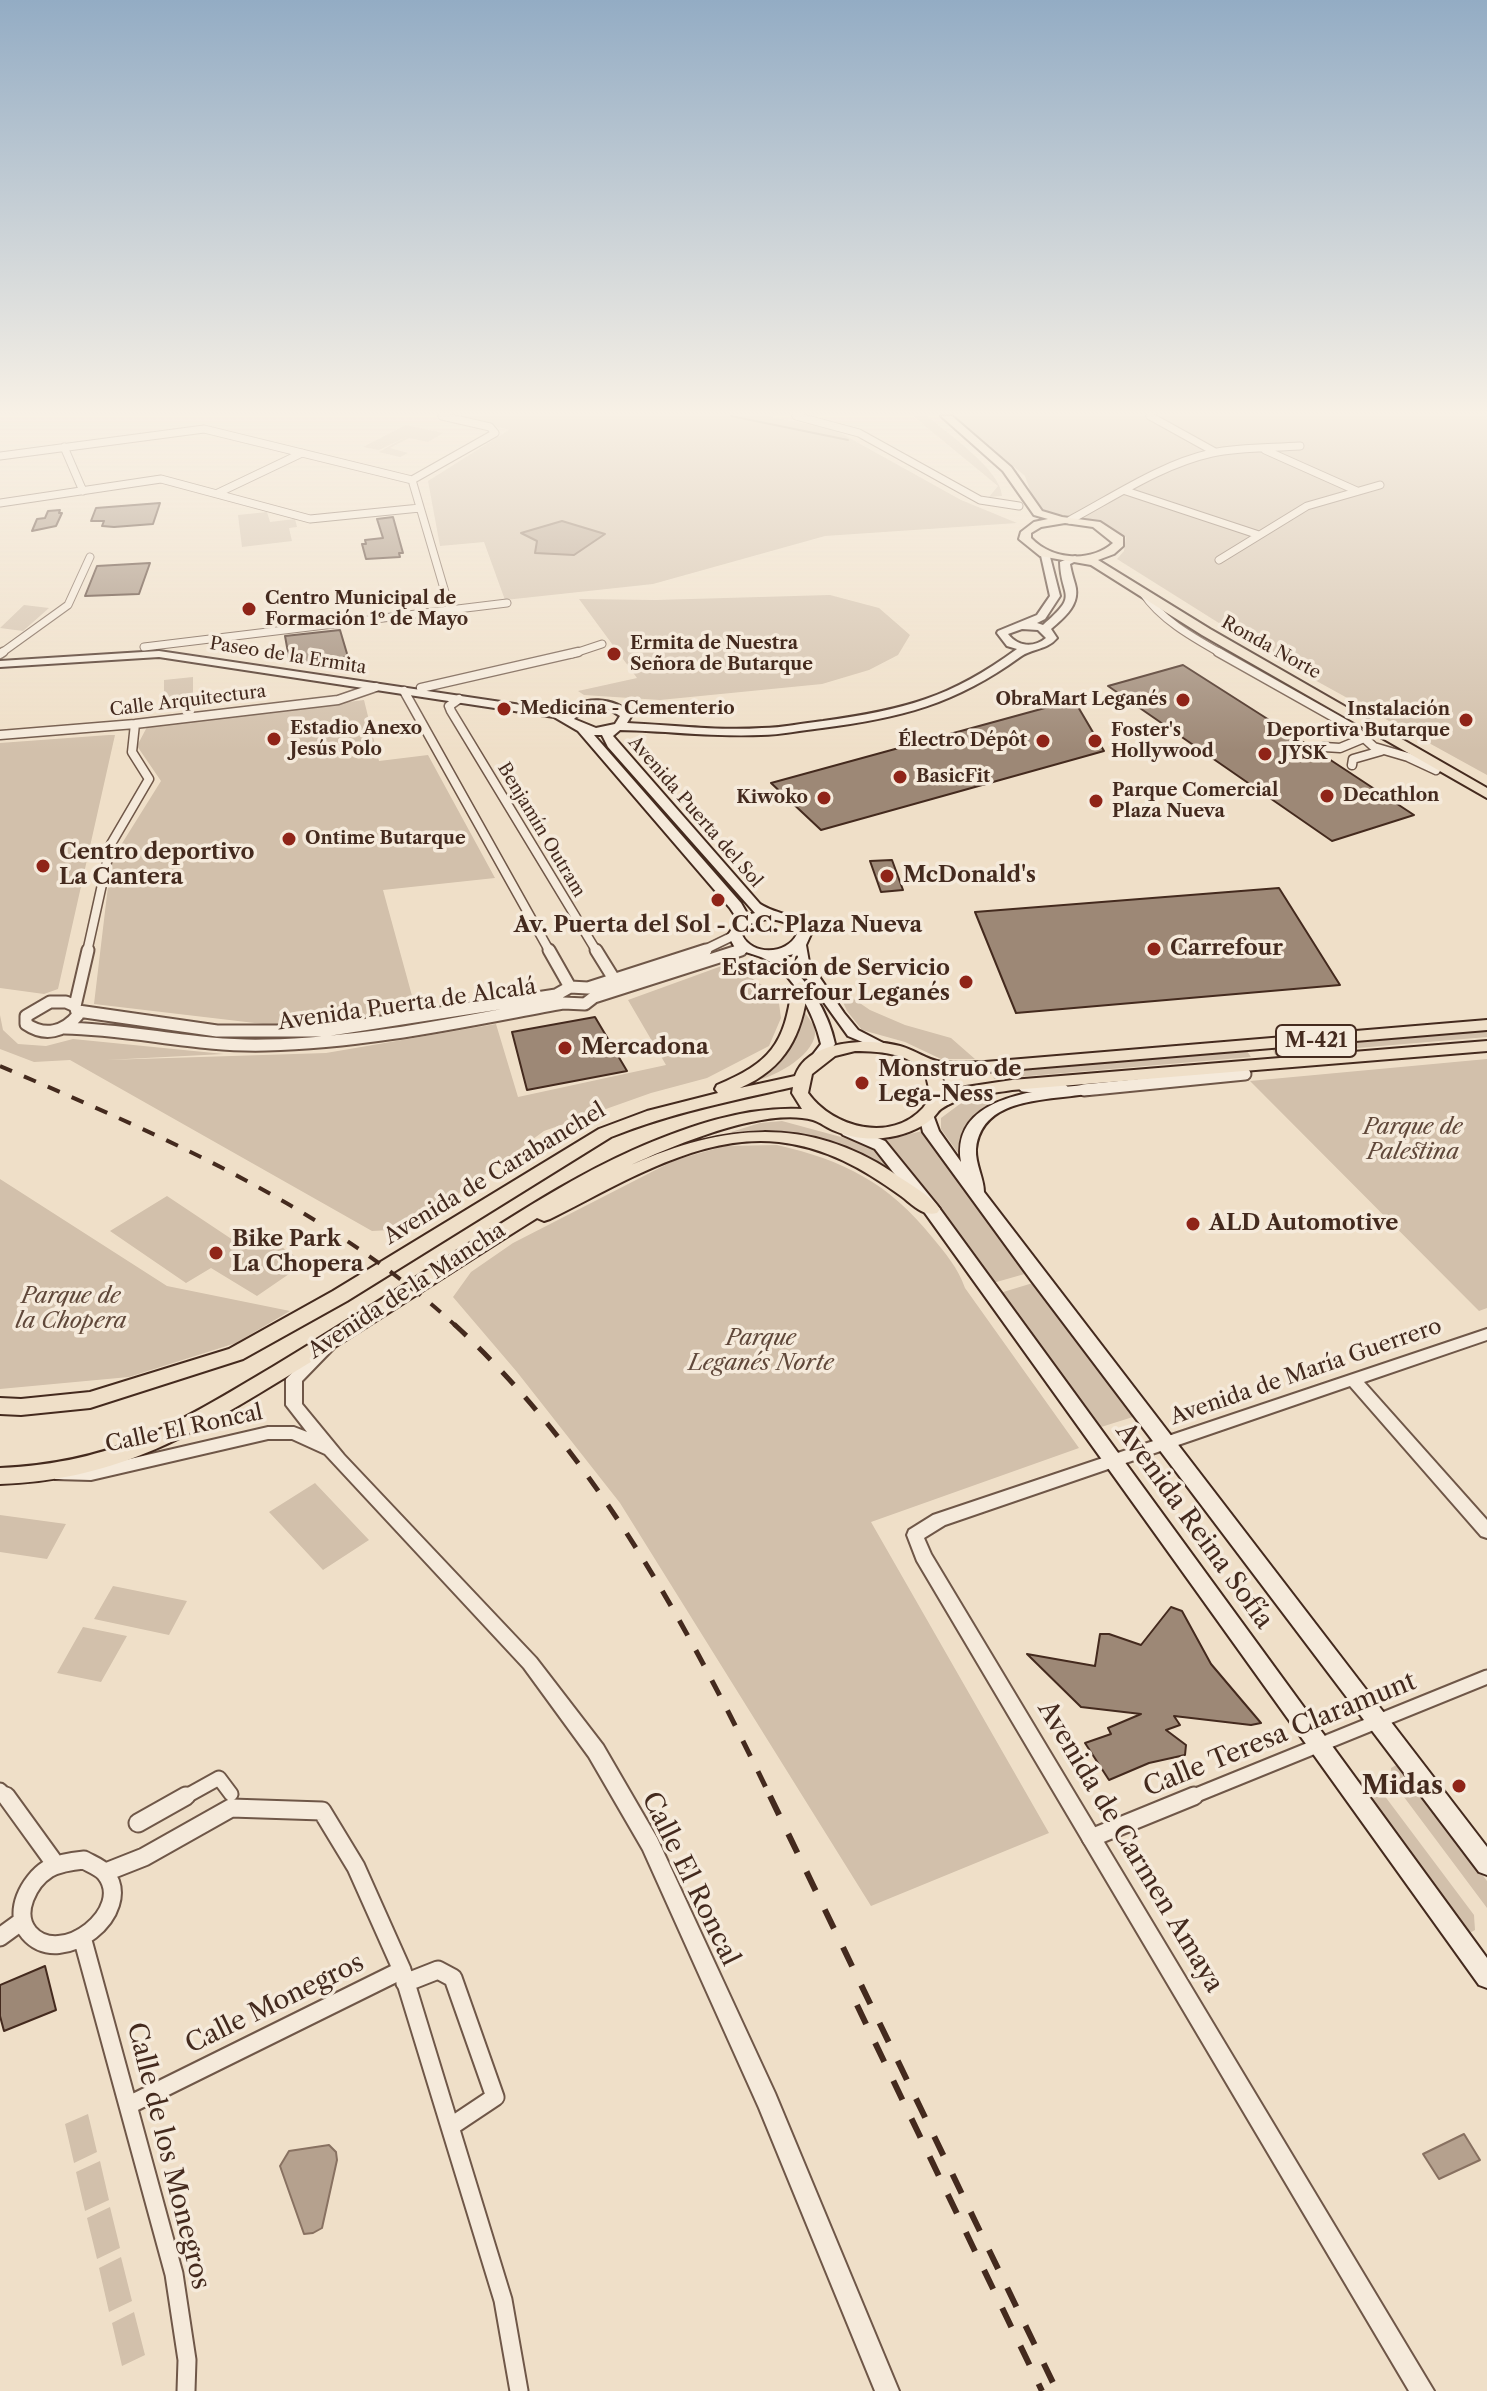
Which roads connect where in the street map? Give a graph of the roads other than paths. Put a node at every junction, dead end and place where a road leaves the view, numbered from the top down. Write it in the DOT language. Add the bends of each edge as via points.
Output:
graph roads {
  1 [pos="426,528"];
  2 [pos="1031,528"];
  3 [pos="1104,528"];
  4 [pos="1237,528"];
  5 [pos="1271,528"];
  6 [pos="1259,535"];
  7 [pos="1044,553"];
  8 [pos="1106,555"];
  9 [pos="90,557"];
  10 [pos="1078,559"];
  11 [pos="1219,560"];
  12 [pos="1143,593"];
  13 [pos="507,603"];
  14 [pos="450,609"];
  15 [pos="1026,625"];
  16 [pos="1045,629"];
  17 [pos="1005,641"];
  18 [pos="602,644"];
  19 [pos="178,646"];
  20 [pos="1032,648"];
  21 [pos="0,656"];
  22 [pos="0,664"];
  23 [pos="1264,665"];
  24 [pos="453,683"];
  25 [pos="376,687"];
  26 [pos="421,690"];
  27 [pos="404,691"];
  28 [pos="460,696"];
  29 [pos="411,702"];
  30 [pos="578,708"];
  31 [pos="626,715"];
  32 [pos="568,719"];
  33 [pos="135,724"];
  34 [pos="616,728"];
  35 [pos="583,730"];
  36 [pos="0,735"];
  37 [pos="1364,738"];
  38 [pos="1324,747"];
  39 [pos="1383,750"];
  40 [pos="1352,765"];
  41 [pos="1436,770"];
  42 [pos="1484,780"];
  43 [pos="1487,794"];
  44 [pos="1487,804"];
  45 [pos="767,915"];
  46 [pos="745,921"];
  47 [pos="735,935"];
  48 [pos="799,945"];
  49 [pos="746,948"];
  50 [pos="767,954"];
  51 [pos="614,979"];
  52 [pos="81,981"];
  53 [pos="800,987"];
  54 [pos="591,992"];
  55 [pos="565,995"];
  56 [pos="60,1001"];
  57 [pos="77,1008"];
  58 [pos="1487,1025"];
  59 [pos="64,1028"];
  60 [pos="1487,1046"];
  61 [pos="884,1047"];
  62 [pos="818,1057"];
  63 [pos="1346,1059"];
  64 [pos="920,1061"];
  65 [pos="1245,1074"];
  66 [pos="800,1080"];
  67 [pos="1012,1085"];
  68 [pos="1091,1089"];
  69 [pos="683,1105"];
  70 [pos="931,1110"];
  71 [pos="816,1115"];
  72 [pos="840,1127"];
  73 [pos="980,1199"];
  74 [pos="931,1209"];
  75 [pos="487,1241"];
  76 [pos="1487,1334"];
  77 [pos="337,1337"];
  78 [pos="1353,1379"];
  79 [pos="0,1406"];
  80 [pos="1164,1443"];
  81 [pos="1139,1451"];
  82 [pos="338,1459"];
  83 [pos="1113,1460"];
  84 [pos="0,1476"];
  85 [pos="33,1477"];
  86 [pos="1487,1531"];
  87 [pos="1487,1677"];
  88 [pos="1378,1722"];
  89 [pos="1319,1745"];
  90 [pos="0,1790"];
  91 [pos="231,1794"];
  92 [pos="6,1806"];
  93 [pos="138,1823"];
  94 [pos="1091,1838"];
  95 [pos="56,1865"];
  96 [pos="1487,1865"];
  97 [pos="106,1872"];
  98 [pos="22,1921"];
  99 [pos="0,1937"];
  100 [pos="82,1937"];
  101 [pos="403,1977"];
  102 [pos="1487,1977"];
  103 [pos="129,2105"];
  104 [pos="450,2127"];
  105 [pos="186,2391"];
  106 [pos="519,2391"];
  107 [pos="887,2391"];
  108 [pos="1422,2391"];
  1 -- 14 [label="street"];
  2 -- 7 [label="main road" via="1025,539"];
  3 -- 8 [label="main road" via="1115,533 1119,544"];
  4 -- 6 [label="street"];
  5 -- 6 [label="street"];
  6 -- 11 [label="street"];
  7 -- 10 [label="main road, Ronda Norte"];
  7 -- 15 [label="main road" via="1055,596 1041,617"];
  8 -- 10 [label="main road, Ronda Norte"];
  8 -- 42 [label="main road, Ronda Norte" via="1237,640"];
  9 -- 21 [label="street, Paseo de la Ermita" via="68,605"];
  10 -- 12 [label="main road, Ronda Norte" via="1095,563"];
  10 -- 16 [label="main road" via="1065,562 1072,598"];
  12 -- 23 [label="main road, Ronda Norte"];
  12 -- 37 [label="street" via="1169,620 1208,646"];
  13 -- 14 [label="street"];
  14 -- 19 [label="street"];
  15 -- 16 [label="main road"];
  15 -- 17 [label="main road, Paseo de la Ermita" via="1005,630"];
  16 -- 20 [label="main road" via="1051,641"];
  17 -- 20 [label="main road"];
  17 -- 31 [label="main road, Paseo de la Ermita" via="1001,654 951,685 874,711 738,725"];
  18 -- 24 [label="street, Paseo de la Ermita"];
  19 -- 21 [label="main road, Paseo de la Ermita"];
  19 -- 26 [label="main road, Paseo de la Ermita"];
  20 -- 34 [label="main road" via="959,691 871,718 762,732"];
  22 -- 25 [label="main road, Paseo de la Ermita" via="159,654"];
  23 -- 41 [label="main road"];
  23 -- 43 [label="main road, Ronda Norte"];
  24 -- 26 [label="street, Paseo de la Ermita"];
  24 -- 28 [label="street"];
  25 -- 27 [label="main road, Paseo de la Ermita"];
  25 -- 33 [label="street, Calle Arquitectura" via="338,700"];
  26 -- 27 [label="main road, Paseo de la Ermita"];
  26 -- 28 [label="main road, Paseo de la Ermita"];
  26 -- 28 [label="main road, Paseo de la Ermita"];
  26 -- 29 [label="street"];
  27 -- 29 [label="street"];
  28 -- 30 [label="main road, Paseo de la Ermita"];
  28 -- 32 [label="main road, Paseo de la Ermita"];
  28 -- 51 [label="street, Benjamín Outram" via="449,706 451,711"];
  29 -- 55 [label="street"];
  30 -- 31 [label="main road, Paseo de la Ermita" via="605,704"];
  30 -- 32 [label="main road"];
  31 -- 34 [label="main road"];
  32 -- 35 [label="main road, Avenida Puerta del Sol"];
  33 -- 36 [label="street, Calle Arquitectura"];
  33 -- 52 [label="street" via="130,752 149,779 111,844"];
  34 -- 35 [label="main road"];
  34 -- 45 [label="main road, Avenida Puerta del Sol" via="608,740"];
  35 -- 46 [label="main road, Avenida Puerta del Sol"];
  37 -- 38 [label="street" via="1340,748"];
  37 -- 39 [label="street"];
  39 -- 40 [label="street" via="1353,759"];
  39 -- 41 [label="street"];
  41 -- 44 [label="main road"];
  45 -- 46 [label="main road"];
  45 -- 48 [label="main road" via="798,924 804,934"];
  46 -- 47 [label="main road"];
  47 -- 49 [label="main road"];
  47 -- 51 [label="street, Avenida Puerta de Alcalá" via="717,946"];
  48 -- 50 [label="main road"];
  48 -- 61 [label="main road" via="802,962 853,1033"];
  49 -- 50 [label="main road"];
  49 -- 54 [label="street, Avenida Puerta de Alcalá"];
  50 -- 53 [label="main road" via="784,965"];
  51 -- 54 [label="street, Avenida Puerta de Alcalá"];
  52 -- 56 [label="street"];
  52 -- 57 [label="street"];
  53 -- 62 [label="main road" via="827,1035 828,1044"];
  53 -- 69 [label="main road" via="791,1037 773,1059 739,1083"];
  54 -- 55 [label="street, Avenida Puerta de Alcalá"];
  54 -- 55 [label="street, Avenida Puerta de Alcalá" via="585,1004"];
  55 -- 57 [label="street, Avenida Puerta de Alcalá" via="309,1032 217,1031"];
  55 -- 59 [label="street, Avenida Puerta de Alcalá" via="306,1042 220,1045 98,1027"];
  56 -- 57 [label="street, Avenida Puerta de Alcalá"];
  56 -- 59 [label="street, Avenida Puerta de Alcalá" via="34,1008 25,1020 34,1031"];
  57 -- 59 [label="street" via="75,1020"];
  58 -- 64 [label="main road, M-421" via="985,1067 941,1067"];
  60 -- 63 [label="main road, M-421"];
  61 -- 62 [label="main road, M-421" via="841,1048"];
  61 -- 64 [label="main road, M-421"];
  62 -- 66 [label="main road"];
  63 -- 65 [label="main road, M-421"];
  63 -- 67 [label="main road, M-421"];
  64 -- 70 [label="main road" via="938,1086"];
  65 -- 68 [label="street, M-421"];
  66 -- 69 [label="main road, Avenida de Carabanchel"];
  66 -- 71 [label="main road" via="800,1093"];
  67 -- 68 [label="street, M-421"];
  67 -- 70 [label="main road, M-421" via="966,1092"];
  68 -- 73 [label="main road" via="1002,1104 974,1125 968,1156"];
  69 -- 79 [label="main road, Avenida de Carabanchel" via="627,1123 583,1146 236,1354 90,1400"];
  70 -- 72 [label="main road, M-421" via="907,1126 881,1132"];
  70 -- 73 [label="main road, Avenida Reina Sofía" via="931,1132"];
  71 -- 72 [label="main road, M-421"];
  71 -- 75 [label="main road, Avenida de la Mancha" via="757,1114 661,1145 577,1184"];
  72 -- 74 [label="main road, Avenida Reina Sofía" via="880,1145"];
  73 -- 80 [label="main road, Avenida Reina Sofía"];
  74 -- 75 [label="main road" via="840,1151 796,1139 738,1136 650,1163"];
  74 -- 83 [label="main road, Avenida Reina Sofía"];
  75 -- 77 [label="main road, Avenida de la Mancha"];
  76 -- 78 [label="street, Avenida de María Guerrero"];
  77 -- 82 [label="street, Calle El Roncal" via="294,1379 293,1397"];
  77 -- 85 [label="main road, Avenida de la Mancha" via="133,1454"];
  78 -- 80 [label="street, Avenida de María Guerrero"];
  78 -- 86 [label="street"];
  80 -- 81 [label="street, Avenida de María Guerrero"];
  80 -- 88 [label="main road, Avenida Reina Sofía"];
  81 -- 83 [label="street, Avenida de Carmen Amaya"];
  82 -- 85 [label="street, Calle El Roncal" via="313,1440 268,1433 91,1474"];
  82 -- 107 [label="street, Calle El Roncal" via="530,1663 604,1764 650,1844 767,2101"];
  83 -- 89 [label="main road, Avenida Reina Sofía"];
  83 -- 94 [label="street, Avenida de Carmen Amaya" via="939,1520 915,1535"];
  84 -- 85 [label="main road, Avenida de la Mancha"];
  87 -- 88 [label="street, Calle Teresa Claramunt"];
  88 -- 89 [label="street, Calle Teresa Claramunt"];
  88 -- 96 [label="main road, Avenida Reina Sofía"];
  89 -- 94 [label="street, Calle Teresa Claramunt"];
  89 -- 102 [label="main road, Avenida Reina Sofía"];
  90 -- 92 [label="street"];
  91 -- 93 [label="street" via="219,1778"];
  92 -- 95 [label="street"];
  94 -- 108 [label="street, Avenida de Carmen Amaya"];
  95 -- 97 [label="street" via="84,1860"];
  95 -- 98 [label="street" via="29,1889"];
  97 -- 100 [label="street" via="111,1901 101,1921"];
  97 -- 101 [label="street" via="231,1808 322,1811 356,1867"];
  98 -- 99 [label="street"];
  98 -- 100 [label="street" via="28,1933 48,1944"];
  100 -- 103 [label="street, Calle de los Monegros"];
  101 -- 103 [label="street, Calle Monegros"];
  101 -- 104 [label="street"];
  101 -- 104 [label="street, Calle Monegros" via="438,1970 453,1978 495,2097"];
  103 -- 105 [label="street, Calle de los Monegros" via="174,2274 187,2360"];
  104 -- 106 [label="street" via="503,2300"];
}
